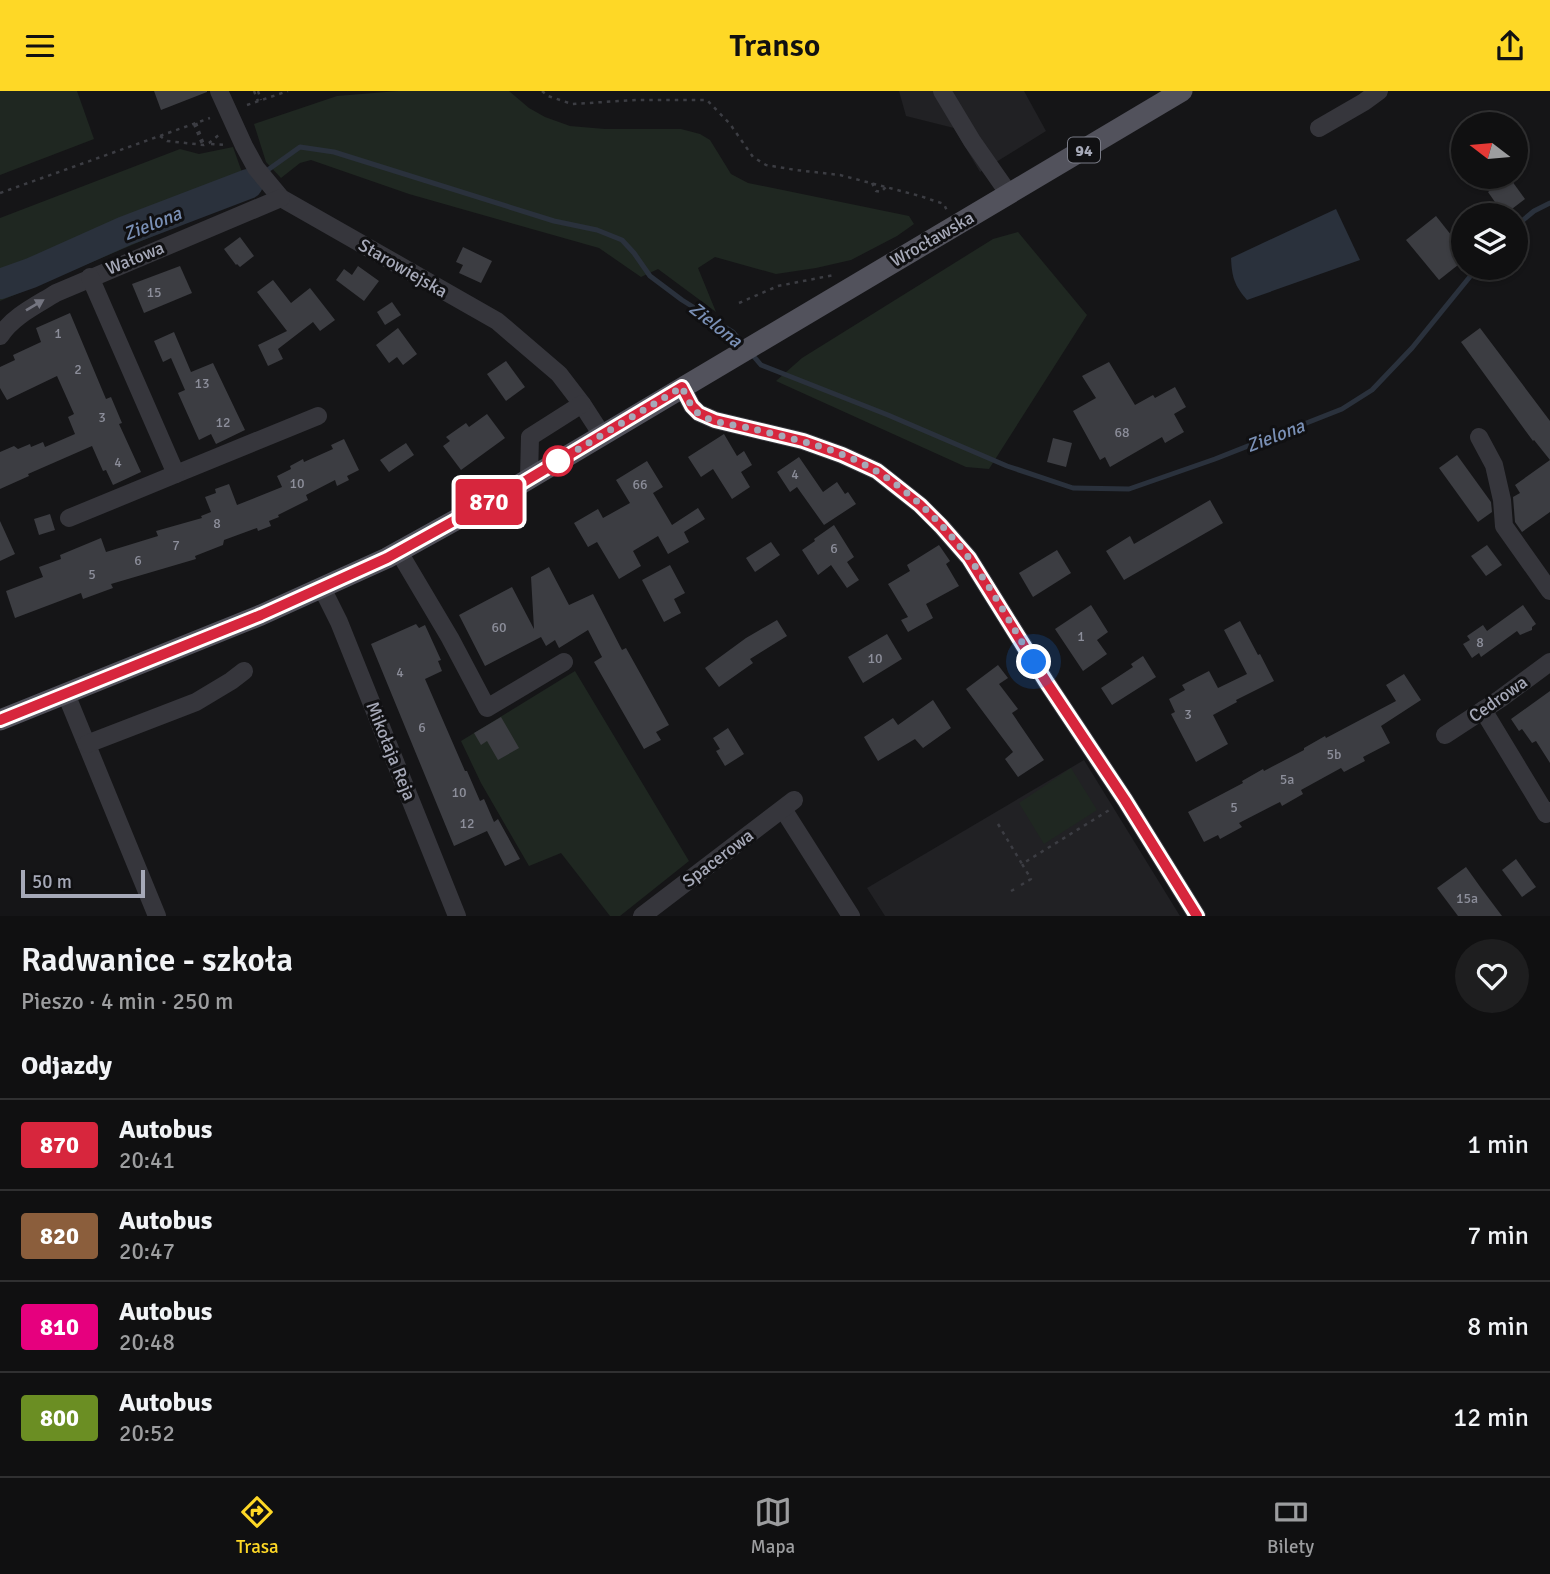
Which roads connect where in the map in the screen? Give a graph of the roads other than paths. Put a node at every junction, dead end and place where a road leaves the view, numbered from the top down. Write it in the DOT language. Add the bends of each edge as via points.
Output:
graph roads {
  1 [pos="219,91"];
  2 [pos="942,91"];
  3 [pos="1379,91"];
  4 [pos="1178,92"];
  5 [pos="1319,128"];
  6 [pos="276,192"];
  7 [pos="1009,194"];
  8 [pos="83,280"];
  9 [pos="0,336"];
  10 [pos="682,387"];
  11 [pos="582,404"];
  12 [pos="318,417"];
  13 [pos="602,435"];
  14 [pos="1479,437"];
  15 [pos="176,474"];
  16 [pos="528,478"];
  17 [pos="69,519"];
  18 [pos="398,552"];
  19 [pos="323,588"];
  20 [pos="1550,591"];
  21 [pos="564,662"];
  22 [pos="1550,662"];
  23 [pos="244,671"];
  24 [pos="66,694"];
  25 [pos="1483,711"];
  26 [pos="0,720"];
  27 [pos="1445,735"];
  28 [pos="87,744"];
  29 [pos="1550,811"];
  30 [pos="157,916"];
  31 [pos="457,916"];
  32 [pos="642,916"];
  33 [pos="851,916"];
  34 [pos="1197,916"];
  1 -- 6 [label="street, Starowiejska" via="256,168"];
  2 -- 7 [label="street"];
  3 -- 5 [label="street"];
  4 -- 7 [label="main road, Wrocławska / 94"];
  6 -- 8 [label="street, Wałowa"];
  6 -- 11 [label="street, Starowiejska" via="497,321 559,374"];
  7 -- 10 [label="main road, Wrocławska / 94"];
  9 -- 8 [label="street, Wałowa, one-way" via="25,312"];
  8 -- 15 [label="street"];
  10 -- 13 [label="main road, 94"];
  10 -- 34 [label="street" via="692,406 715,420 803,441 877,471 941,526 969,558"];
  11 -- 13 [label="street, Starowiejska"];
  11 -- 16 [label="street" via="530,437"];
  12 -- 15 [label="street"];
  13 -- 16 [label="main road, 94"];
  14 -- 20 [label="street" via="1494,465 1504,526"];
  15 -- 17 [label="street"];
  16 -- 18 [label="main road, 94"];
  18 -- 19 [label="main road, 94"];
  18 -- 21 [label="street" via="487,708"];
  19 -- 24 [label="main road, 94"];
  19 -- 31 [label="street, Mikołaja Reja"];
  22 -- 25 [label="street, Cedrowa"];
  23 -- 28 [label="street" via="195,702"];
  24 -- 26 [label="main road, 94"];
  24 -- 28 [label="street"];
  25 -- 27 [label="street, Cedrowa"];
  25 -- 29 [label="street" via="1546,814"];
  28 -- 30 [label="street"];
  32 -- 33 [label="street, Spacerowa" via="789,804"];
}
